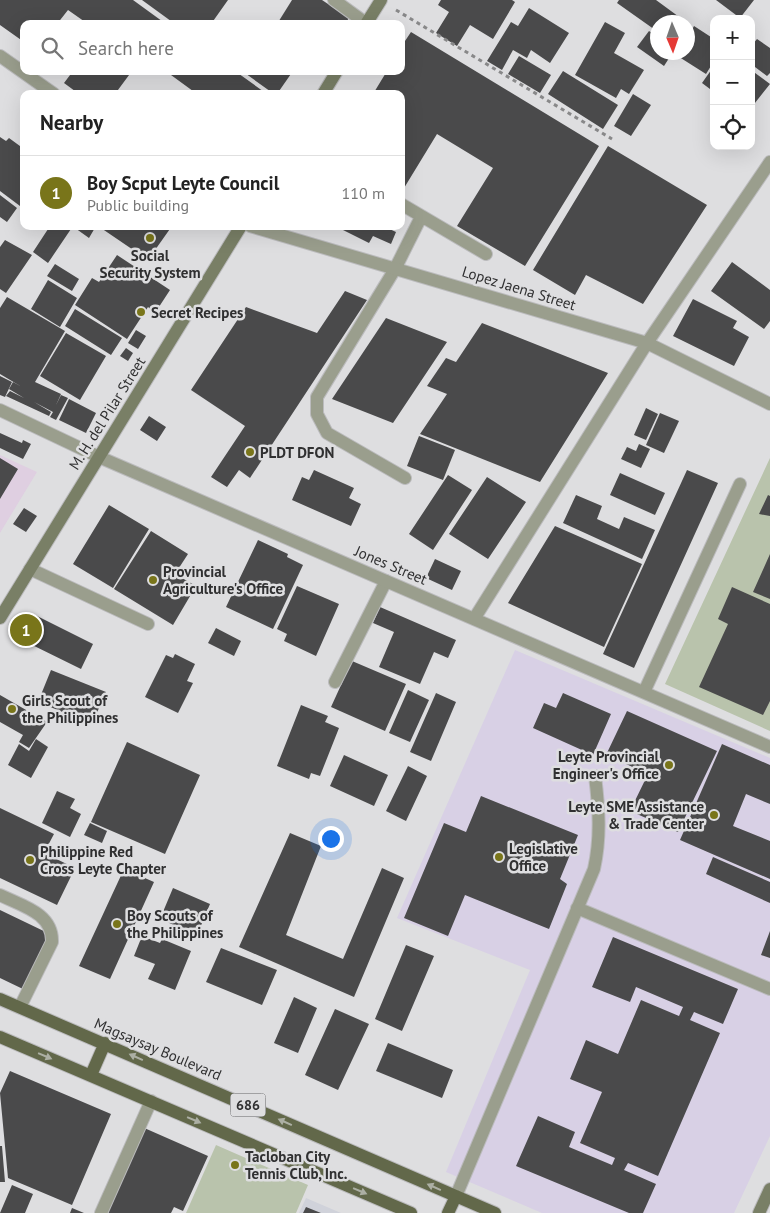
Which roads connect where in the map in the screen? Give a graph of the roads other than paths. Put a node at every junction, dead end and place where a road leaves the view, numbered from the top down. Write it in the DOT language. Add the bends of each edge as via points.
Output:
graph roads {
  1 [pos="334,0"];
  2 [pos="381,0"];
  3 [pos="361,20"];
  4 [pos="368,20"];
  5 [pos="0,56"];
  6 [pos="20,70"];
  7 [pos="27,75"];
  8 [pos="335,75"];
  9 [pos="48,90"];
  10 [pos="325,90"];
  11 [pos="770,162"];
  12 [pos="405,206"];
  13 [pos="421,216"];
  14 [pos="239,230"];
  15 [pos="263,230"];
  16 [pos="486,254"];
  17 [pos="395,269"];
  18 [pos="647,343"];
  19 [pos="770,404"];
  20 [pos="0,410"];
  21 [pos="99,457"];
  22 [pos="405,478"];
  23 [pos="740,484"];
  24 [pos="30,569"];
  25 [pos="386,581"];
  26 [pos="0,618"];
  27 [pos="474,619"];
  28 [pos="148,624"];
  29 [pos="335,682"];
  30 [pos="644,692"];
  31 [pos="770,747"];
  32 [pos="595,776"];
  33 [pos="0,896"];
  34 [pos="577,908"];
  35 [pos="770,989"];
  36 [pos="0,999"];
  37 [pos="20,1007"];
  38 [pos="0,1037"];
  39 [pos="105,1043"];
  40 [pos="91,1075"];
  41 [pos="151,1101"];
  42 [pos="770,1189"];
  43 [pos="456,1196"];
  44 [pos="100,1213"];
  45 [pos="411,1213"];
  46 [pos="448,1213"];
  47 [pos="495,1213"];
  48 [pos="759,1213"];
  1 -- 3 [label="street"];
  2 -- 4 [label="street"];
  5 -- 6 [label="street"];
  7 -- 9 [label="street"];
  8 -- 10 [label="street"];
  11 -- 18 [label="street"];
  12 -- 13 [label="street"];
  13 -- 16 [label="street"];
  13 -- 17 [label="street"];
  14 -- 21 [label="street, M. H. del Pilar Street"];
  15 -- 17 [label="street, Lopez Jaena Street"];
  17 -- 18 [label="street, Lopez Jaena Street"];
  17 -- 22 [label="street" via="317,397 316,414 327,433"];
  18 -- 19 [label="street, Lopez Jaena Street"];
  18 -- 27 [label="street"];
  20 -- 21 [label="street, Jones Street"];
  21 -- 24 [label="street, M. H. del Pilar Street"];
  21 -- 25 [label="street, Jones Street"];
  23 -- 30 [label="street"];
  24 -- 26 [label="street, M. H. del Pilar Street"];
  24 -- 28 [label="street"];
  25 -- 27 [label="street, Jones Street"];
  25 -- 29 [label="street"];
  27 -- 30 [label="street, Jones Street"];
  30 -- 31 [label="street, Jones Street"];
  32 -- 34 [label="street" via="600,816 599,845 594,869"];
  33 -- 37 [label="street" via="32,910 48,922 52,930 52,942"];
  34 -- 35 [label="street"];
  34 -- 43 [label="street"];
  36 -- 37 [label="main road, Magsaysay Boulevard / 686"];
  37 -- 39 [label="main road, Magsaysay Boulevard / 686"];
  38 -- 40 [label="main road, 686, one-way"];
  39 -- 40 [label="main road"];
  43 -- 39 [label="main road, Magsaysay Boulevard / 686, one-way"];
  40 -- 41 [label="main road, 686"];
  41 -- 44 [label="street"];
  41 -- 45 [label="main road, 686, one-way"];
  42 -- 48 [label="street"];
  43 -- 46 [label="main road"];
  43 -- 47 [label="main road, Magsaysay Boulevard / 686"];
}
